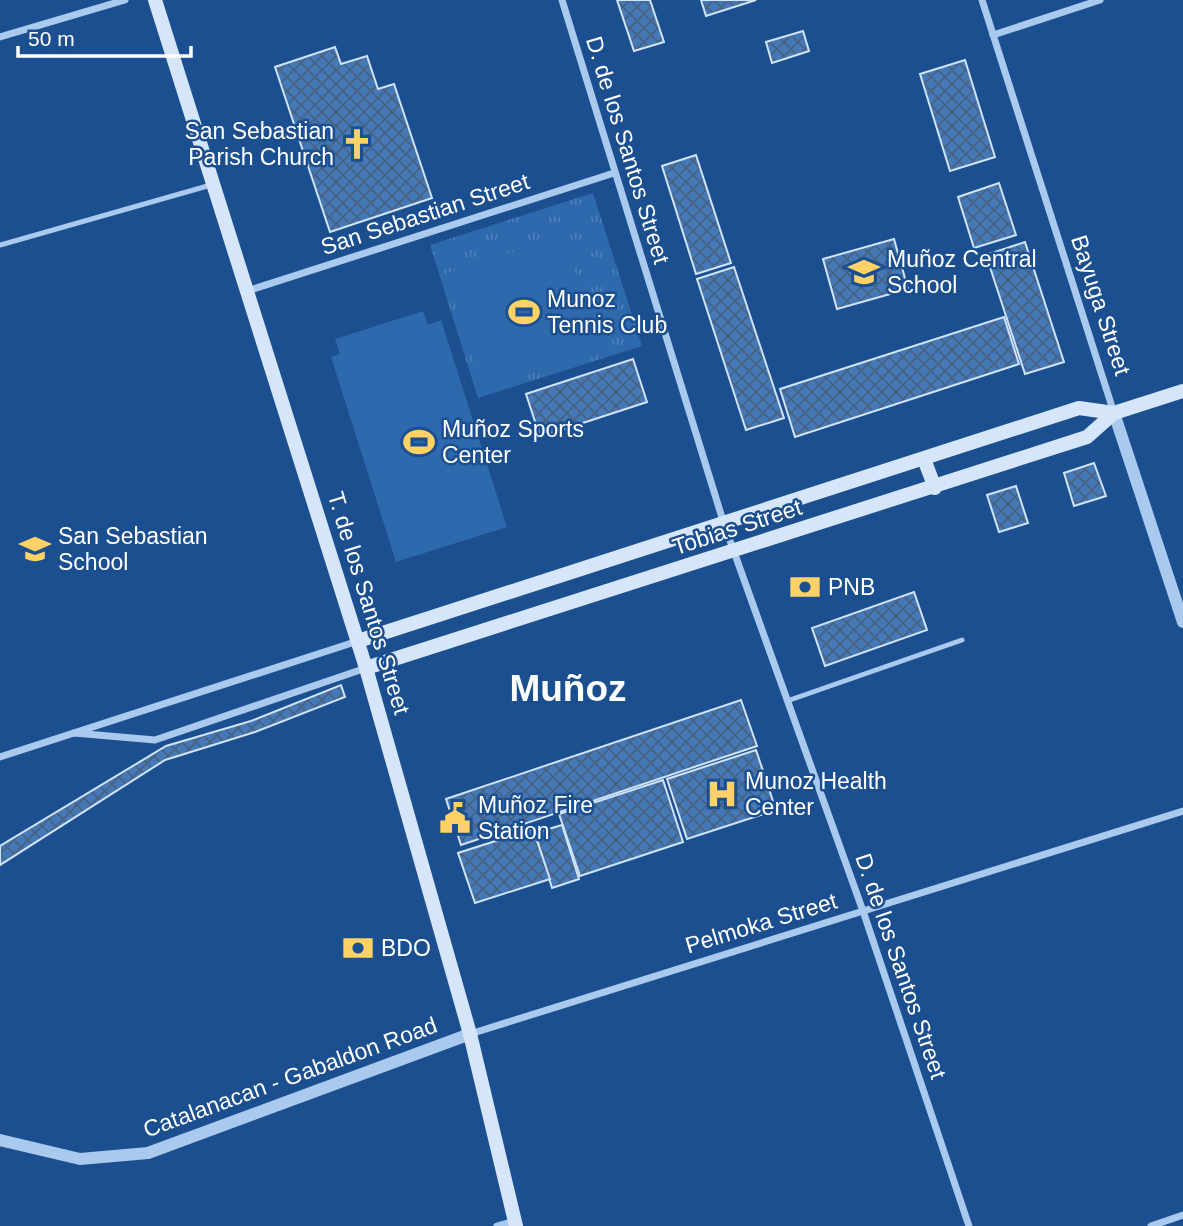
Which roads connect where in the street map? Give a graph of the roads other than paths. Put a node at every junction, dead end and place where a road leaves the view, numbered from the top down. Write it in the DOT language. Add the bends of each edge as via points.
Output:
graph roads {
  1 [pos="125,0"];
  2 [pos="155,0"];
  3 [pos="562,0"];
  4 [pos="982,0"];
  5 [pos="1100,0"];
  6 [pos="993,35"];
  7 [pos="0,37"];
  8 [pos="614,173"];
  9 [pos="214,184"];
  10 [pos="0,245"];
  11 [pos="247,291"];
  12 [pos="1183,391"];
  13 [pos="1114,413"];
  14 [pos="925,459"];
  15 [pos="935,488"];
  16 [pos="724,524"];
  17 [pos="734,552"];
  18 [pos="1183,622"];
  19 [pos="962,640"];
  20 [pos="358,641"];
  21 [pos="366,668"];
  22 [pos="787,701"];
  23 [pos="69,733"];
  24 [pos="0,757"];
  25 [pos="1183,811"];
  26 [pos="863,911"];
  27 [pos="470,1034"];
  28 [pos="0,1140"];
  29 [pos="1183,1215"];
  30 [pos="515,1223"];
  31 [pos="496,1226"];
  32 [pos="969,1226"];
  33 [pos="1151,1226"];
  1 -- 7 [label="street"];
  2 -- 9 [label="main road, T. de los Santos Street"];
  3 -- 8 [label="street, D. de los Santos Street"];
  4 -- 6 [label="street, Bayuga Street"];
  5 -- 6 [label="street"];
  6 -- 13 [label="street, Bayuga Street"];
  8 -- 11 [label="street, San Sebastian Street"];
  8 -- 16 [label="street, D. de los Santos Street"];
  9 -- 10 [label="lane"];
  9 -- 11 [label="main road, T. de los Santos Street"];
  11 -- 20 [label="main road, T. de los Santos Street"];
  12 -- 13 [label="main road, Tobias Street"];
  13 -- 14 [label="main road, Tobias Street" via="1079,408"];
  13 -- 15 [label="main road, Tobias Street" via="1087,437"];
  13 -- 18 [label="street, Bayuga Street"];
  14 -- 15 [label="main road"];
  14 -- 16 [label="main road, Tobias Street"];
  15 -- 17 [label="main road, Tobias Street"];
  16 -- 17 [label="street, D. de los Santos Street"];
  16 -- 20 [label="main road, Tobias Street"];
  17 -- 21 [label="main road, Tobias Street"];
  17 -- 22 [label="street, D. de los Santos Street"];
  19 -- 22 [label="lane"];
  20 -- 21 [label="main road, T. de los Santos Street"];
  20 -- 23 [label="street"];
  21 -- 23 [label="street" via="155,740"];
  21 -- 27 [label="main road, T. de los Santos Street"];
  22 -- 26 [label="street, D. de los Santos Street"];
  23 -- 24 [label="street"];
  25 -- 26 [label="street, Pelmoka Street"];
  26 -- 27 [label="street, Pelmoka Street"];
  26 -- 32 [label="street, D. de los Santos Street"];
  27 -- 28 [label="street, Catalanacan - Gabaldon Road" via="148,1153 80,1159"];
  27 -- 30 [label="main road, T. de los Santos Street"];
  29 -- 33 [label="street"];
  30 -- 31 [label="street"];
}
